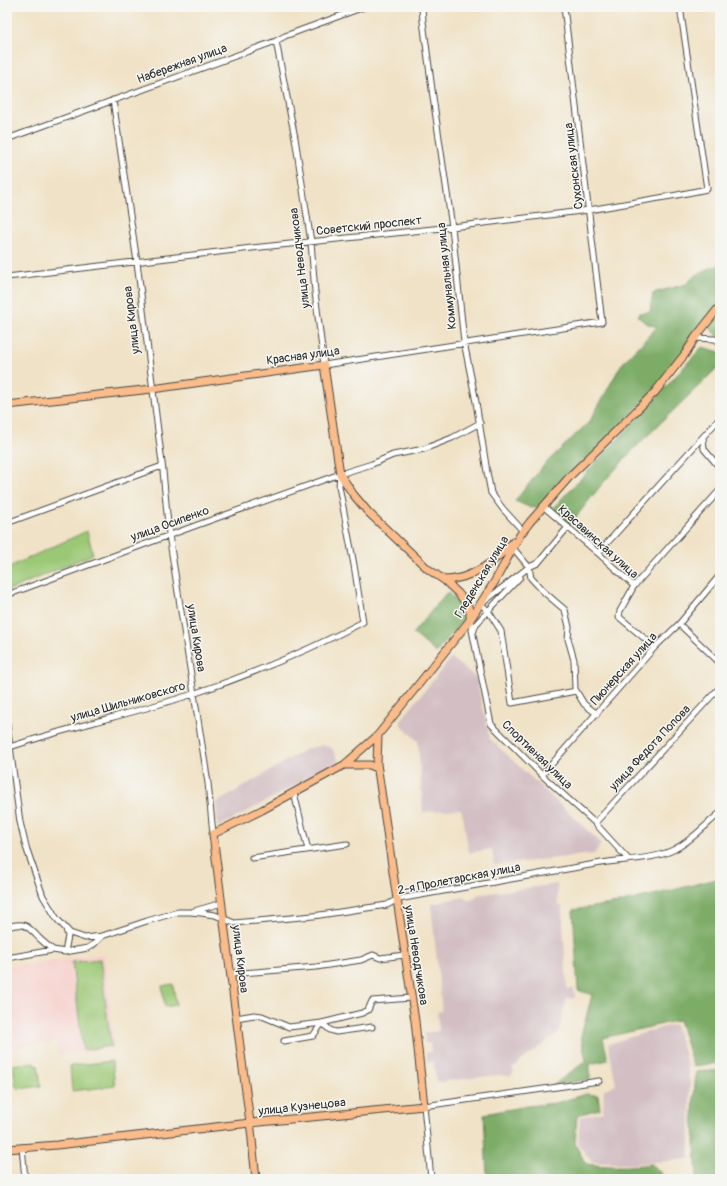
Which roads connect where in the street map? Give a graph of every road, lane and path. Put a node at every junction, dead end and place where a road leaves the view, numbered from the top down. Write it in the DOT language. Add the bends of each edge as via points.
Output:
graph roads {
  1 [pos="364,7"];
  2 [pos="422,7"];
  3 [pos="564,7"];
  4 [pos="680,7"];
  5 [pos="276,41"];
  6 [pos="113,100"];
  7 [pos="7,139"];
  8 [pos="589,210"];
  9 [pos="452,227"];
  10 [pos="311,242"];
  11 [pos="137,262"];
  12 [pos="7,277"];
  13 [pos="720,306"];
  14 [pos="602,322"];
  15 [pos="695,338"];
  16 [pos="464,342"];
  17 [pos="720,342"];
  18 [pos="324,364"];
  19 [pos="152,389"];
  20 [pos="7,406"];
  21 [pos="720,418"];
  22 [pos="480,423"];
  23 [pos="703,437"];
  24 [pos="162,466"];
  25 [pos="720,468"];
  26 [pos="340,474"];
  27 [pos="720,490"];
  28 [pos="543,506"];
  29 [pos="7,523"];
  30 [pos="568,527"];
  31 [pos="521,533"];
  32 [pos="169,535"];
  33 [pos="513,548"];
  34 [pos="598,553"];
  35 [pos="529,567"];
  36 [pos="720,575"];
  37 [pos="444,580"];
  38 [pos="634,586"];
  39 [pos="7,595"];
  40 [pos="481,604"];
  41 [pos="489,612"];
  42 [pos="470,620"];
  43 [pos="363,622"];
  44 [pos="678,624"];
  45 [pos="473,634"];
  46 [pos="655,647"];
  47 [pos="720,663"];
  48 [pos="720,687"];
  49 [pos="576,691"];
  50 [pos="193,694"];
  51 [pos="597,714"];
  52 [pos="7,724"];
  53 [pos="378,735"];
  54 [pos="8,747"];
  55 [pos="344,765"];
  56 [pos="377,768"];
  57 [pos="542,775"];
  58 [pos="294,793"];
  59 [pos="720,813"];
  60 [pos="595,823"];
  61 [pos="213,834"];
  62 [pos="347,844"];
  63 [pos="308,850"];
  64 [pos="252,858"];
  65 [pos="628,859"];
  66 [pos="396,900"];
  67 [pos="222,903"];
  68 [pos="190,912"];
  69 [pos="224,919"];
  70 [pos="7,927"];
  71 [pos="65,927"];
  72 [pos="102,936"];
  73 [pos="53,950"];
  74 [pos="65,952"];
  75 [pos="405,955"];
  76 [pos="7,958"];
  77 [pos="230,974"];
  78 [pos="411,998"];
  79 [pos="236,1018"];
  80 [pos="322,1023"];
  81 [pos="372,1027"];
  82 [pos="284,1041"];
  83 [pos="599,1082"];
  84 [pos="424,1106"];
  85 [pos="250,1123"];
  86 [pos="22,1147"];
  87 [pos="7,1149"];
  88 [pos="25,1179"];
  89 [pos="256,1179"];
  90 [pos="431,1179"];
  1 -- 5 [label="street, Набережная улица"];
  2 -- 9 [label="street, Коммунальная улица" via="432,97"];
  3 -- 8 [label="street, Сухонская улица"];
  4 -- 8 [label="street, Советский проспект" via="707,189"];
  5 -- 6 [label="street, Набережная улица"];
  5 -- 10 [label="street, улица Неводчикова" via="295,138"];
  6 -- 7 [label="street, Набережная улица"];
  6 -- 11 [label="street, улица Кирова"];
  8 -- 9 [label="street, Советский проспект"];
  8 -- 14 [label="street, Сухонская улица"];
  9 -- 10 [label="street, Советский проспект"];
  9 -- 16 [label="street, Коммунальная улица"];
  10 -- 11 [label="street, Советский проспект"];
  10 -- 18 [label="street, улица Неводчикова"];
  11 -- 12 [label="street, Советский проспект"];
  11 -- 19 [label="street, улица Кирова"];
  13 -- 15 [label="main road, Гледенская улица"];
  14 -- 16 [label="street, Красная улица"];
  15 -- 17 [label="street" via="715,339"];
  15 -- 28 [label="main road, Гледенская улица" via="655,392"];
  16 -- 18 [label="street, Красная улица"];
  16 -- 22 [label="street, Коммунальная улица"];
  18 -- 19 [label="main road, Красная улица"];
  18 -- 26 [label="main road, улица Неводчикова"];
  19 -- 20 [label="main road, Красная улица"];
  19 -- 24 [label="street, улица Кирова"];
  21 -- 23 [label="street"];
  22 -- 26 [label="street, улица Осипенко" via="424,449 393,455"];
  22 -- 31 [label="street, Коммунальная улица" via="491,493"];
  23 -- 25 [label="street" via="704,449"];
  23 -- 34 [label="street"];
  24 -- 29 [label="street"];
  24 -- 32 [label="street, улица Кирова"];
  26 -- 32 [label="street, улица Осипенко"];
  26 -- 37 [label="main road, улица Неводчикова" via="368,512 423,564"];
  26 -- 43 [label="street, улица Неводчикова" via="339,486"];
  27 -- 38 [label="street"];
  28 -- 30 [label="street, Красавинская улица"];
  28 -- 31 [label="main road, Гледенская улица"];
  30 -- 34 [label="street, Красавинская улица"];
  30 -- 35 [label="street" via="538,563"];
  31 -- 33 [label="main road, Гледенская улица"];
  31 -- 37 [label="main road" via="508,548 485,566 460,578"];
  32 -- 39 [label="street, улица Осипенко"];
  32 -- 50 [label="street, улица Кирова"];
  33 -- 35 [label="street"];
  33 -- 40 [label="main road, Гледенская улица"];
  34 -- 38 [label="street, Красавинская улица"];
  35 -- 40 [label="street"];
  35 -- 41 [label="street"];
  35 -- 49 [label="street" via="531,578 565,610 569,627 568,639 574,660"];
  36 -- 44 [label="street, Пионерская улица"];
  37 -- 42 [label="main road, улица Неводчикова" via="465,600"];
  38 -- 46 [label="street, Красавинская улица" via="620,611 619,618"];
  40 -- 41 [label="street"];
  40 -- 42 [label="main road, Гледенская улица"];
  41 -- 45 [label="street" via="476,624"];
  41 -- 49 [label="street" via="501,631 512,703"];
  42 -- 45 [label="street, Спортивная улица"];
  42 -- 53 [label="main road, Гледенская улица"];
  43 -- 50 [label="street, улица Шильниковского" via="279,663"];
  44 -- 46 [label="street, Пионерская улица"];
  44 -- 47 [label="street"];
  45 -- 57 [label="street, Спортивная улица" via="491,724"];
  46 -- 51 [label="street, Пионерская улица"];
  48 -- 60 [label="street, улица Федота Попова"];
  49 -- 51 [label="street" via="584,704"];
  50 -- 54 [label="street, улица Шильниковского"];
  50 -- 61 [label="street, улица Кирова" via="208,783"];
  51 -- 57 [label="street, Пионерская улица"];
  52 -- 54 [label="street"];
  53 -- 55 [label="main road, Гледенская улица"];
  53 -- 56 [label="main road, улица Неводчикова"];
  54 -- 71 [label="street" via="26,848 43,896"];
  55 -- 56 [label="main road" via="370,765"];
  55 -- 58 [label="main road, Гледенская улица"];
  56 -- 66 [label="main road, улица Неводчикова"];
  57 -- 60 [label="street, Спортивная улица"];
  58 -- 61 [label="main road, Гледенская улица"];
  58 -- 63 [label="street"];
  59 -- 65 [label="street, 2-я Пролетарская улица" via="675,850 653,857"];
  60 -- 65 [label="street, Спортивная улица"];
  61 -- 67 [label="main road, улица Кирова"];
  62 -- 63 [label="street"];
  63 -- 64 [label="street"];
  65 -- 66 [label="street, 2-я Пролетарская улица"];
  66 -- 69 [label="street, 2-я Пролетарская улица" via="387,905 313,916 234,923"];
  66 -- 75 [label="main road, улица Неводчикова"];
  67 -- 68 [label="street, 2-я Пролетарская улица"];
  67 -- 69 [label="main road, улица Кирова"];
  68 -- 69 [label="street, 2-я Пролетарская улица" via="210,914"];
  68 -- 72 [label="street, 2-я Пролетарская улица" via="178,912"];
  69 -- 77 [label="main road, улица Кирова"];
  70 -- 73 [label="street" via="16,924 27,926"];
  71 -- 72 [label="street" via="70,933 85,938"];
  71 -- 74 [label="street" via="68,936"];
  72 -- 74 [label="street, 2-я Пролетарская улица" via="88,948"];
  73 -- 74 [label="street, 2-я Пролетарская улица"];
  73 -- 76 [label="street, 2-я Пролетарская улица"];
  75 -- 77 [label="street" via="380,958 373,956 316,967"];
  75 -- 78 [label="main road, улица Неводчикова"];
  77 -- 79 [label="main road, улица Кирова"];
  78 -- 80 [label="street" via="372,1001 365,1012"];
  78 -- 84 [label="main road, улица Неводчикова"];
  79 -- 80 [label="street" via="262,1016 288,1027"];
  79 -- 85 [label="main road, улица Кирова"];
  80 -- 81 [label="street" via="336,1032"];
  80 -- 82 [label="street" via="313,1036"];
  83 -- 84 [label="street, улица Кузнецова"];
  84 -- 85 [label="main road, улица Кузнецова"];
  84 -- 90 [label="street, улица Неводчикова"];
  85 -- 86 [label="main road, улица Кузнецова"];
  85 -- 89 [label="main road, улица Кирова"];
  86 -- 87 [label="main road, улица Кузнецова"];
  86 -- 88 [label="street"];
}
